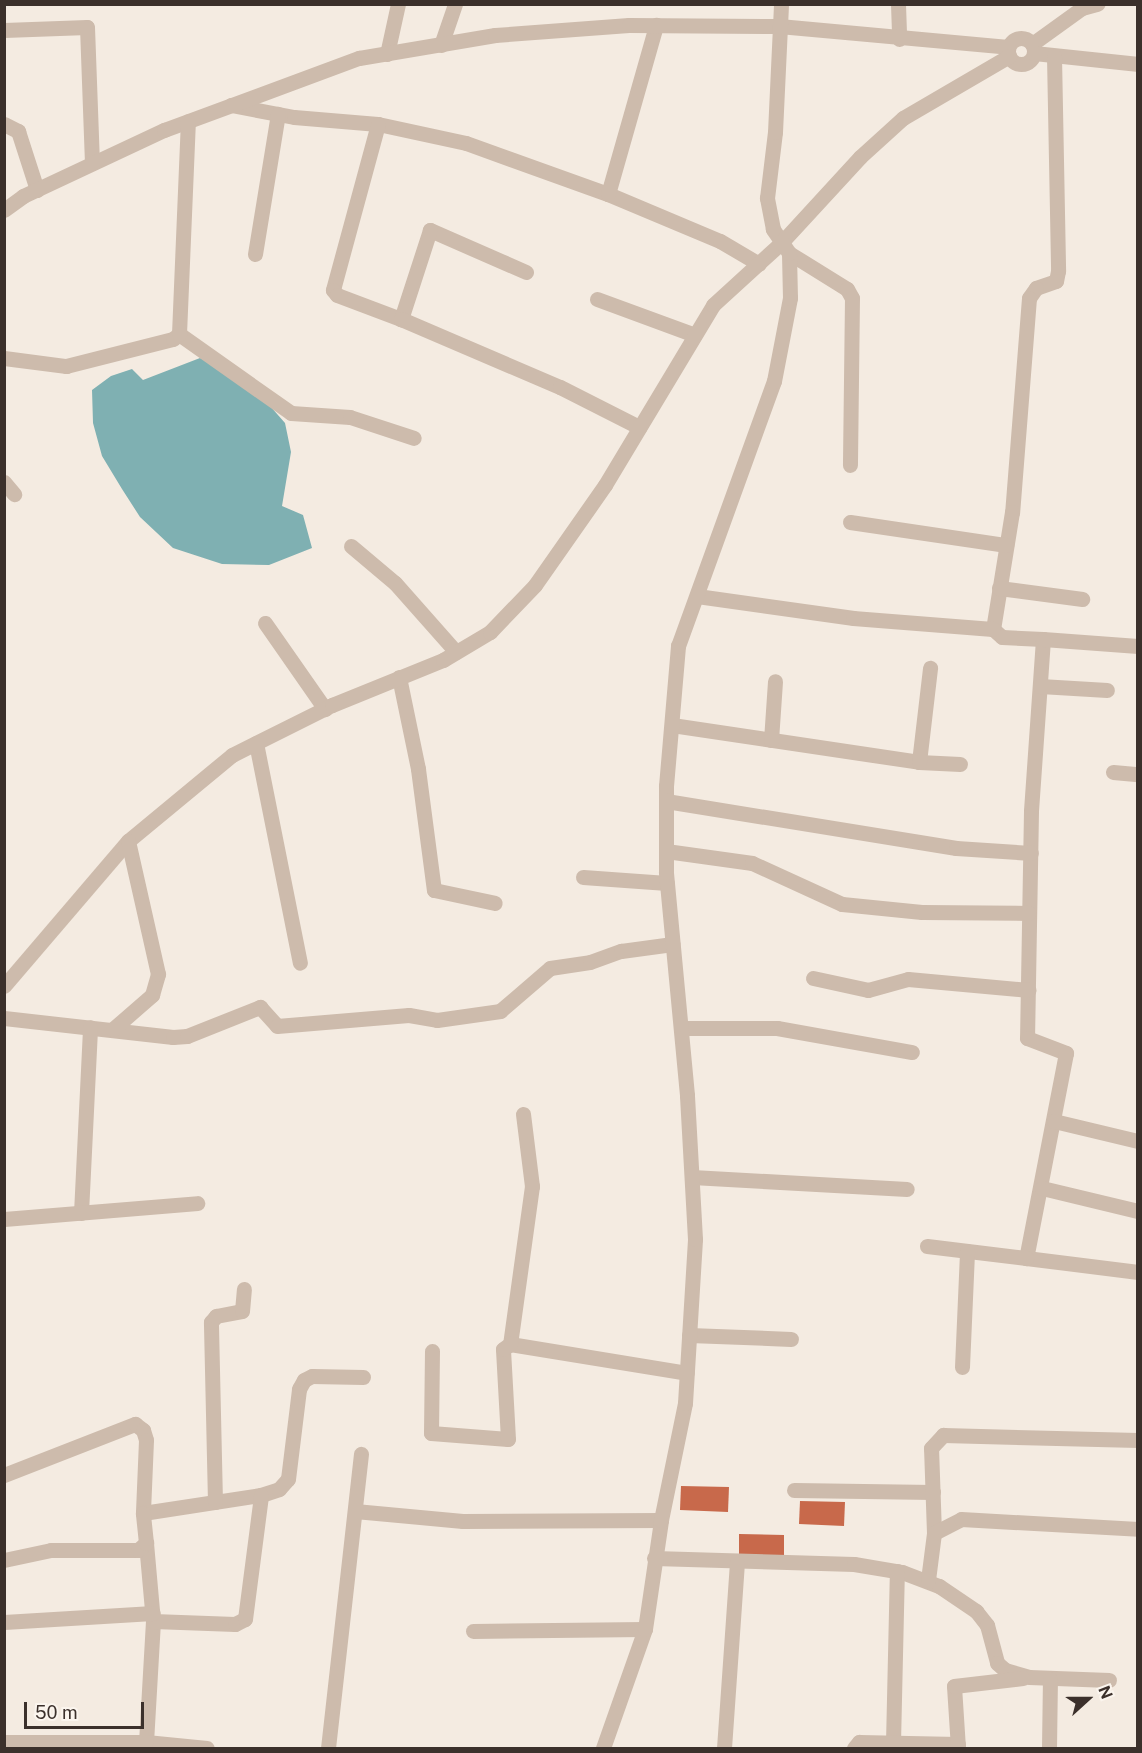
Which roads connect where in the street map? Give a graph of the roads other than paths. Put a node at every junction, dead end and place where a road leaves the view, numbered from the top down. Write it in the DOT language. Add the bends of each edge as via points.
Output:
graph roads {
  1 [pos="398,4"];
  2 [pos="455,4"];
  3 [pos="781,4"];
  4 [pos="898,4"];
  5 [pos="1088,6"];
  6 [pos="656,25"];
  7 [pos="779,26"];
  8 [pos="4,30"];
  9 [pos="899,39"];
  10 [pos="441,45"];
  11 [pos="1033,48"];
  12 [pos="1009,52"];
  13 [pos="387,54"];
  14 [pos="1054,56"];
  15 [pos="1137,64"];
  16 [pos="231,105"];
  17 [pos="278,114"];
  18 [pos="188,121"];
  19 [pos="4,124"];
  20 [pos="378,124"];
  21 [pos="93,163"];
  22 [pos="37,190"];
  23 [pos="608,194"];
  24 [pos="4,210"];
  25 [pos="785,248"];
  26 [pos="255,254"];
  27 [pos="759,264"];
  28 [pos="526,272"];
  29 [pos="597,299"];
  30 [pos="402,319"];
  31 [pos="179,334"];
  32 [pos="695,335"];
  33 [pos="4,358"];
  34 [pos="639,427"];
  35 [pos="414,438"];
  36 [pos="850,465"];
  37 [pos="850,522"];
  38 [pos="1006,545"];
  39 [pos="351,546"];
  40 [pos="999,588"];
  41 [pos="697,596"];
  42 [pos="1082,599"];
  43 [pos="265,623"];
  44 [pos="993,629"];
  45 [pos="1043,639"];
  46 [pos="1137,646"];
  47 [pos="456,652"];
  48 [pos="930,668"];
  49 [pos="399,677"];
  50 [pos="775,681"];
  51 [pos="1040,686"];
  52 [pos="1107,690"];
  53 [pos="324,709"];
  54 [pos="672,725"];
  55 [pos="771,740"];
  56 [pos="256,743"];
  57 [pos="919,762"];
  58 [pos="960,764"];
  59 [pos="1113,772"];
  60 [pos="1137,774"];
  61 [pos="666,801"];
  62 [pos="128,841"];
  63 [pos="666,851"];
  64 [pos="1031,853"];
  65 [pos="583,877"];
  66 [pos="667,883"];
  67 [pos="495,903"];
  68 [pos="1029,913"];
  69 [pos="672,944"];
  70 [pos="300,963"];
  71 [pos="813,978"];
  72 [pos="4,986"];
  73 [pos="1028,990"];
  74 [pos="4,1018"];
  75 [pos="90,1027"];
  76 [pos="681,1028"];
  77 [pos="113,1029"];
  78 [pos="912,1052"];
  79 [pos="523,1114"];
  80 [pos="1054,1121"];
  81 [pos="1137,1141"];
  82 [pos="692,1177"];
  83 [pos="1042,1188"];
  84 [pos="907,1189"];
  85 [pos="197,1203"];
  86 [pos="1137,1211"];
  87 [pos="81,1213"];
  88 [pos="4,1220"];
  89 [pos="927,1246"];
  90 [pos="967,1251"];
  91 [pos="1026,1258"];
  92 [pos="1137,1272"];
  93 [pos="244,1289"];
  94 [pos="689,1335"];
  95 [pos="791,1339"];
  96 [pos="510,1344"];
  97 [pos="432,1351"];
  98 [pos="962,1367"];
  99 [pos="687,1373"];
  100 [pos="363,1377"];
  101 [pos="1137,1440"];
  102 [pos="361,1454"];
  103 [pos="4,1474"];
  104 [pos="794,1490"];
  105 [pos="933,1492"];
  106 [pos="261,1494"];
  107 [pos="215,1502"];
  108 [pos="355,1511"];
  109 [pos="143,1513"];
  110 [pos="661,1520"];
  111 [pos="1137,1529"];
  112 [pos="934,1533"];
  113 [pos="146,1543"];
  114 [pos="654,1558"];
  115 [pos="4,1560"];
  116 [pos="737,1561"];
  117 [pos="897,1571"];
  118 [pos="928,1580"];
  119 [pos="153,1617"];
  120 [pos="4,1622"];
  121 [pos="645,1629"];
  122 [pos="473,1631"];
  123 [pos="1029,1677"];
  124 [pos="1050,1679"];
  125 [pos="1109,1680"];
  126 [pos="4,1742"];
  127 [pos="146,1742"];
  128 [pos="893,1743"];
  129 [pos="958,1746"];
  130 [pos="207,1749"];
  131 [pos="328,1749"];
  132 [pos="603,1749"];
  133 [pos="724,1749"];
  134 [pos="855,1749"];
  135 [pos="1049,1749"];
  1 -- 13 [label="street"];
  2 -- 10 [label="street"];
  3 -- 7 [label="street"];
  4 -- 9 [label="street"];
  5 -- 11 [label="street"];
  6 -- 7 [label="street"];
  6 -- 10 [label="street" via="495,35"];
  6 -- 23 [label="street"];
  7 -- 9 [label="street"];
  7 -- 25 [label="street" via="775,132 767,198 772,229"];
  8 -- 21 [label="street" via="87,27"];
  9 -- 12 [label="street"];
  10 -- 13 [label="street"];
  11 -- 12 [label="street" via="1021,38"];
  11 -- 12 [label="street" via="1022,64"];
  11 -- 14 [label="street"];
  12 -- 25 [label="street" via="903,118 860,157"];
  13 -- 16 [label="street" via="359,58"];
  14 -- 15 [label="street"];
  14 -- 38 [label="street" via="1058,271 1056,281 1036,288 1029,298"];
  16 -- 17 [label="street"];
  16 -- 18 [label="street"];
  17 -- 20 [label="street"];
  17 -- 26 [label="street"];
  18 -- 21 [label="street"];
  18 -- 31 [label="street"];
  19 -- 22 [label="street" via="18,131"];
  20 -- 23 [label="street" via="466,143"];
  20 -- 30 [label="street" via="333,290 337,295"];
  21 -- 22 [label="street"];
  22 -- 24 [label="street"];
  23 -- 27 [label="street" via="720,241"];
  25 -- 27 [label="street"];
  25 -- 36 [label="street" via="847,289 852,298"];
  25 -- 41 [label="street" via="790,298 774,381"];
  27 -- 32 [label="street" via="712,305"];
  28 -- 30 [label="street" via="430,230"];
  29 -- 32 [label="street"];
  30 -- 34 [label="street" via="560,387"];
  31 -- 33 [label="street" via="66,366"];
  31 -- 35 [label="street" via="291,413 350,417"];
  32 -- 34 [label="street"];
  34 -- 47 [label="street" via="605,485 535,585 490,632"];
  37 -- 38 [label="street"];
  38 -- 40 [label="street"];
  39 -- 47 [label="street" via="395,584"];
  40 -- 42 [label="street"];
  40 -- 44 [label="street"];
  41 -- 44 [label="street" via="853,618"];
  41 -- 54 [label="street" via="678,645"];
  43 -- 53 [label="street"];
  44 -- 45 [label="street" via="1002,637"];
  45 -- 46 [label="street"];
  45 -- 51 [label="street"];
  47 -- 49 [label="street"];
  48 -- 57 [label="street"];
  49 -- 53 [label="street"];
  49 -- 67 [label="street" via="418,769 434,890"];
  50 -- 55 [label="street"];
  51 -- 52 [label="street"];
  51 -- 64 [label="street"];
  53 -- 56 [label="street"];
  54 -- 55 [label="street"];
  54 -- 61 [label="street"];
  55 -- 57 [label="street"];
  56 -- 62 [label="street" via="232,755"];
  56 -- 70 [label="street"];
  57 -- 58 [label="street"];
  59 -- 60 [label="street"];
  61 -- 63 [label="street"];
  61 -- 64 [label="street" via="956,848"];
  62 -- 72 [label="street"];
  62 -- 77 [label="street" via="158,974 152,995"];
  63 -- 66 [label="street"];
  63 -- 68 [label="street" via="752,864 842,904 922,912"];
  64 -- 68 [label="street"];
  65 -- 66 [label="street"];
  66 -- 69 [label="street"];
  68 -- 73 [label="street"];
  69 -- 76 [label="street"];
  69 -- 77 [label="street" via="550,968 508,1006 493,1013 437,1020 409,1015 277,1026 260,1007 187,1036"];
  71 -- 73 [label="street" via="868,990 908,979"];
  73 -- 80 [label="street" via="1027,1038 1066,1053"];
  74 -- 75 [label="street"];
  75 -- 77 [label="street"];
  75 -- 87 [label="street"];
  76 -- 78 [label="street" via="768,1027"];
  76 -- 82 [label="street"];
  79 -- 96 [label="street" via="532,1186"];
  80 -- 81 [label="street"];
  80 -- 83 [label="street"];
  82 -- 84 [label="street"];
  82 -- 94 [label="street" via="695,1239"];
  83 -- 86 [label="street"];
  83 -- 91 [label="street"];
  85 -- 87 [label="street"];
  87 -- 88 [label="street"];
  89 -- 90 [label="street"];
  90 -- 91 [label="street"];
  90 -- 98 [label="street"];
  91 -- 92 [label="street"];
  93 -- 107 [label="street" via="242,1311 216,1316 211,1322"];
  94 -- 95 [label="street"];
  94 -- 99 [label="street"];
  96 -- 97 [label="street" via="503,1349 508,1440 431,1432"];
  96 -- 99 [label="street"];
  99 -- 110 [label="street" via="686,1403"];
  100 -- 106 [label="street" via="312,1376 304,1380 299,1389 288,1479 279,1489"];
  101 -- 105 [label="street" via="943,1435 931,1448"];
  102 -- 108 [label="street"];
  103 -- 109 [label="street" via="135,1424 143,1430 146,1440"];
  104 -- 105 [label="street"];
  105 -- 112 [label="street"];
  106 -- 107 [label="street"];
  106 -- 119 [label="street" via="245,1619 235,1624"];
  107 -- 109 [label="street"];
  108 -- 110 [label="street" via="463,1521"];
  108 -- 131 [label="street"];
  109 -- 113 [label="street"];
  110 -- 114 [label="street"];
  111 -- 112 [label="street" via="961,1519"];
  112 -- 118 [label="street"];
  113 -- 115 [label="street" via="126,1552 51,1550"];
  113 -- 119 [label="street"];
  114 -- 116 [label="street"];
  114 -- 121 [label="street"];
  116 -- 117 [label="street" via="854,1564"];
  116 -- 133 [label="street"];
  117 -- 118 [label="street"];
  117 -- 128 [label="street"];
  118 -- 123 [label="street" via="982,1618 997,1663"];
  119 -- 120 [label="street"];
  119 -- 127 [label="street"];
  121 -- 122 [label="street"];
  121 -- 132 [label="street"];
  123 -- 124 [label="street"];
  123 -- 129 [label="street" via="954,1686"];
  124 -- 125 [label="street"];
  124 -- 135 [label="street"];
  126 -- 127 [label="street"];
  127 -- 130 [label="street"];
  128 -- 129 [label="street"];
  128 -- 134 [label="street" via="859,1742"];
}
